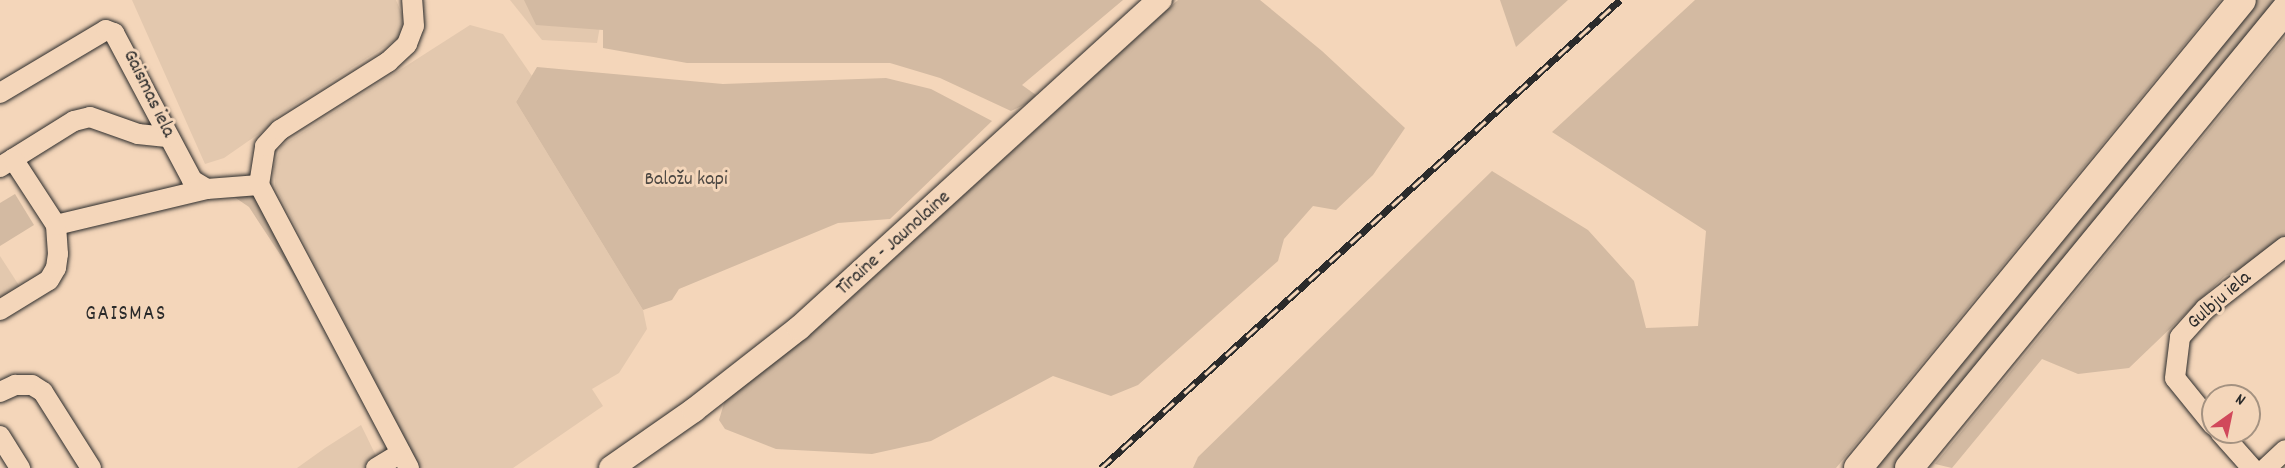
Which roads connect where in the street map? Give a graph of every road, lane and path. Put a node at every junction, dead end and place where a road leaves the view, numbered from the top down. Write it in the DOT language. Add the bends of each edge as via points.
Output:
graph roads {
  1 [pos="1160,0"];
  2 [pos="2242,0"];
  3 [pos="412,1"];
  4 [pos="2285,10"];
  5 [pos="0,93"];
  6 [pos="167,137"];
  7 [pos="7,163"];
  8 [pos="259,185"];
  9 [pos="207,189"];
  10 [pos="56,225"];
  11 [pos="2285,247"];
  12 [pos="0,310"];
  13 [pos="0,392"];
  14 [pos="2201,410"];
  15 [pos="0,436"];
  16 [pos="2231,444"];
  17 [pos="2285,450"];
  18 [pos="405,460"];
  19 [pos="20,468"];
  20 [pos="91,468"];
  21 [pos="375,468"];
  22 [pos="611,468"];
  23 [pos="1858,468"];
  24 [pos="1909,468"];
  25 [pos="2252,468"];
  26 [pos="2266,468"];
  1 -- 22 [label="main road, Tīraine - Jaunolaine" via="799,328 694,410"];
  2 -- 23 [label="highway"];
  3 -- 8 [label="street" via="414,26 407,45 388,62 280,130 266,147"];
  4 -- 24 [label="highway"];
  5 -- 6 [label="street, Gaismas iela" via="106,30 121,39"];
  6 -- 7 [label="street" via="146,136 90,117 74,121"];
  6 -- 9 [label="street, Gaismas iela" via="192,180"];
  7 -- 10 [label="street"];
  8 -- 9 [label="street"];
  8 -- 18 [label="street"];
  9 -- 10 [label="street"];
  10 -- 12 [label="street" via="56,268 49,279"];
  11 -- 14 [label="street, Gulbju iela" via="2205,309 2180,337 2175,378"];
  13 -- 20 [label="street" via="15,385 32,385 43,392"];
  15 -- 19 [label="street"];
  16 -- 25 [label="street"];
  17 -- 26 [label="street"];
  18 -- 21 [label="street"];
}
